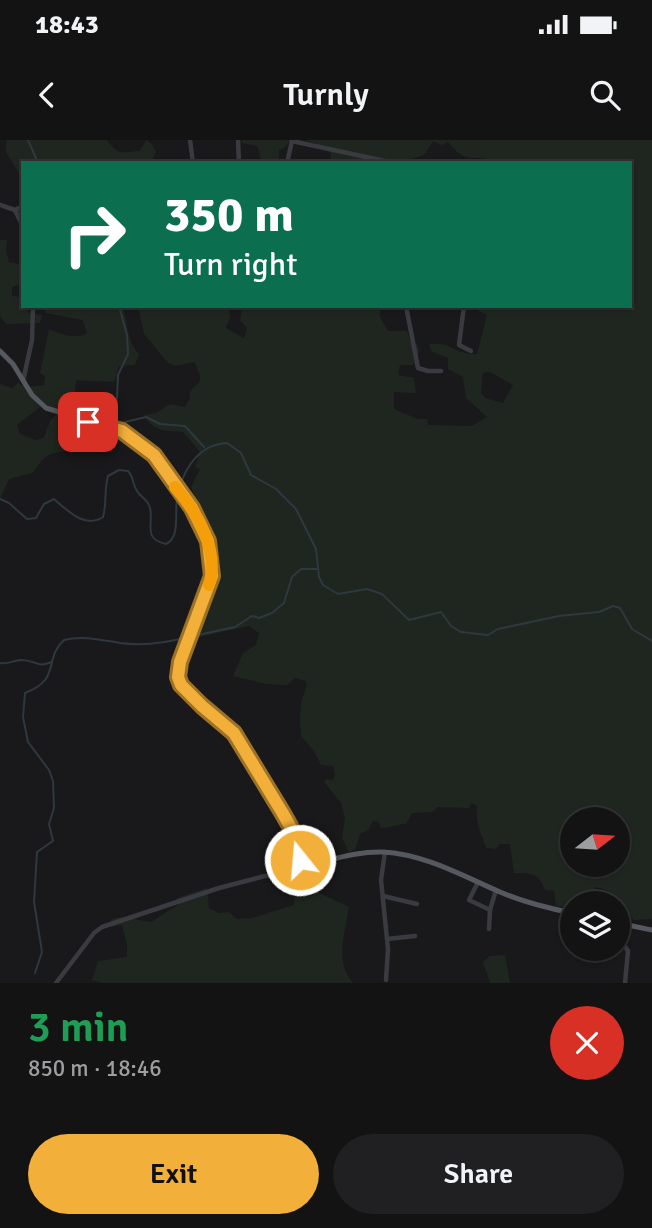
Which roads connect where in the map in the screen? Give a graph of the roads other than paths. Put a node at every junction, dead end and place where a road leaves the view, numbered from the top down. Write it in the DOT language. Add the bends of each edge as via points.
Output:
graph roads {
  1 [pos="190,140"];
  2 [pos="238,140"];
  3 [pos="292,140"];
  4 [pos="193,161"];
  5 [pos="239,161"];
  6 [pos="288,161"];
  7 [pos="386,161"];
  8 [pos="0,205"];
  9 [pos="21,207"];
  10 [pos="15,210"];
  11 [pos="21,222"];
  12 [pos="33,308"];
  13 [pos="406,308"];
  14 [pos="464,308"];
  15 [pos="0,351"];
  16 [pos="471,351"];
  17 [pos="441,371"];
  18 [pos="23,382"];
  19 [pos="384,852"];
  20 [pos="303,866"];
  21 [pos="479,881"];
  22 [pos="496,890"];
  23 [pos="383,896"];
  24 [pos="417,904"];
  25 [pos="490,910"];
  26 [pos="560,910"];
  27 [pos="630,925"];
  28 [pos="489,929"];
  29 [pos="652,930"];
  30 [pos="415,936"];
  31 [pos="387,939"];
  32 [pos="627,961"];
  33 [pos="386,980"];
  34 [pos="56,983"];
  35 [pos="625,983"];
  1 -- 4 [label="street"];
  2 -- 5 [label="street"];
  3 -- 6 [label="street"];
  3 -- 7 [label="street"];
  8 -- 10 [label="street"];
  9 -- 10 [label="street"];
  10 -- 11 [label="street"];
  12 -- 18 [label="street"];
  13 -- 17 [label="street" via="418,368"];
  14 -- 16 [label="street" via="459,345"];
  15 -- 18 [label="main road"];
  18 -- 20 [label="main road" via="46,408 129,435 154,455 197,517 208,541 212,576 178,667 181,685 234,733 282,812"];
  19 -- 20 [label="main road"];
  19 -- 21 [label="main road" via="418,858"];
  19 -- 23 [label="street"];
  20 -- 34 [label="street" via="102,927"];
  21 -- 22 [label="main road"];
  21 -- 25 [label="street" via="470,900"];
  22 -- 25 [label="street"];
  22 -- 26 [label="main road"];
  23 -- 24 [label="street"];
  23 -- 31 [label="street"];
  25 -- 28 [label="street"];
  27 -- 29 [label="main road"];
  30 -- 31 [label="street"];
  31 -- 33 [label="street"];
  32 -- 35 [label="street"];
}
